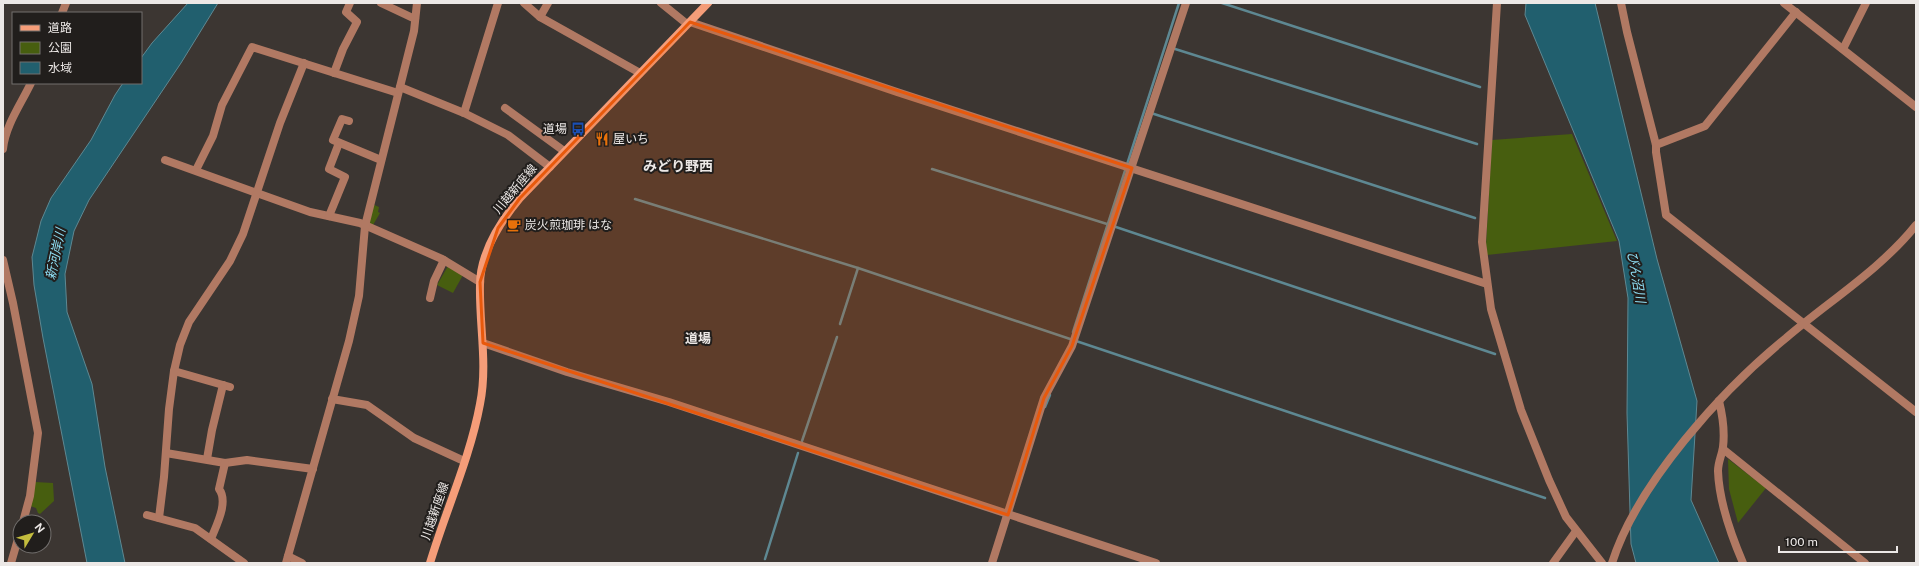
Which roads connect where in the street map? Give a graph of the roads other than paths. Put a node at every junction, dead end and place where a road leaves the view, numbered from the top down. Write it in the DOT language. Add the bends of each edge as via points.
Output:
graph roads {
  1 [pos="350,3"];
  2 [pos="381,3"];
  3 [pos="417,3"];
  4 [pos="498,3"];
  5 [pos="524,3"];
  6 [pos="548,3"];
  7 [pos="661,3"];
  8 [pos="708,3"];
  9 [pos="1186,3"];
  10 [pos="1497,3"];
  11 [pos="1621,3"];
  12 [pos="1784,3"];
  13 [pos="1866,3"];
  14 [pos="1796,12"];
  15 [pos="540,17"];
  16 [pos="415,19"];
  17 [pos="689,23"];
  18 [pos="1844,49"];
  19 [pos="304,64"];
  20 [pos="334,73"];
  21 [pos="640,73"];
  22 [pos="30,84"];
  23 [pos="399,90"];
  24 [pos="1916,107"];
  25 [pos="505,108"];
  26 [pos="464,113"];
  27 [pos="349,121"];
  28 [pos="4,138"];
  29 [pos="339,143"];
  30 [pos="1656,145"];
  31 [pos="3,149"];
  32 [pos="564,151"];
  33 [pos="165,160"];
  34 [pos="381,160"];
  35 [pos="550,167"];
  36 [pos="1132,168"];
  37 [pos="196,170"];
  38 [pos="257,192"];
  39 [pos="329,216"];
  40 [pos="1916,225"];
  41 [pos="365,226"];
  42 [pos="444,260"];
  43 [pos="3,264"];
  44 [pos="480,282"];
  45 [pos="1487,284"];
  46 [pos="430,298"];
  47 [pos="1803,324"];
  48 [pos="483,343"];
  49 [pos="174,371"];
  50 [pos="332,399"];
  51 [pos="1719,401"];
  52 [pos="1916,412"];
  53 [pos="1723,449"];
  54 [pos="166,453"];
  55 [pos="207,459"];
  56 [pos="464,461"];
  57 [pos="225,463"];
  58 [pos="313,469"];
  59 [pos="25,514"];
  60 [pos="146,515"];
  61 [pos="1008,515"];
  62 [pos="159,518"];
  63 [pos="1576,531"];
  64 [pos="211,539"];
  65 [pos="287,560"];
  66 [pos="244,563"];
  67 [pos="302,563"];
  68 [pos="430,563"];
  69 [pos="992,563"];
  70 [pos="1156,563"];
  71 [pos="1553,563"];
  72 [pos="1602,563"];
  73 [pos="1612,563"];
  74 [pos="1743,563"];
  75 [pos="1865,563"];
  1 -- 20 [label="street" via="346,12 357,22"];
  2 -- 16 [label="street"];
  3 -- 16 [label="street"];
  4 -- 26 [label="street"];
  5 -- 15 [label="street"];
  6 -- 15 [label="street"];
  7 -- 17 [label="street"];
  8 -- 17 [label="main road, 川越新座線"];
  9 -- 36 [label="street"];
  10 -- 45 [label="street" via="1483,211 1482,251"];
  11 -- 30 [label="street"];
  12 -- 14 [label="street"];
  13 -- 18 [label="street"];
  14 -- 18 [label="street"];
  14 -- 30 [label="street" via="1705,126"];
  15 -- 21 [label="street"];
  16 -- 23 [label="street"];
  17 -- 21 [label="main road, 川越新座線"];
  17 -- 36 [label="street"];
  18 -- 24 [label="street"];
  19 -- 20 [label="street"];
  19 -- 37 [label="street" via="252,47 222,104 213,136"];
  19 -- 38 [label="street" via="280,123"];
  20 -- 23 [label="street"];
  21 -- 32 [label="main road, 川越新座線"];
  22 -- 28 [label="street"];
  23 -- 26 [label="street"];
  23 -- 34 [label="street"];
  25 -- 32 [label="street"];
  26 -- 35 [label="street" via="508,135"];
  27 -- 29 [label="street" via="342,119 333,140"];
  28 -- 31 [label="street"];
  29 -- 34 [label="street"];
  29 -- 39 [label="street" via="329,169 346,177"];
  30 -- 47 [label="street" via="1666,214"];
  32 -- 35 [label="main road, 川越新座線"];
  33 -- 37 [label="street"];
  34 -- 41 [label="street"];
  35 -- 44 [label="main road, 川越新座線" via="520,198 498,228 485,260"];
  36 -- 45 [label="street"];
  36 -- 61 [label="street" via="1072,346 1044,398"];
  37 -- 38 [label="street"];
  38 -- 39 [label="street" via="310,212"];
  38 -- 49 [label="street" via="243,234 230,261 189,322 180,344"];
  39 -- 41 [label="street"];
  40 -- 47 [label="street" via="1886,257"];
  41 -- 42 [label="street"];
  41 -- 50 [label="street" via="358,296 349,340"];
  42 -- 44 [label="street"];
  42 -- 46 [label="street" via="434,281"];
  43 -- 59 [label="street" via="15,311 38,433"];
  44 -- 48 [label="main road, 川越新座線"];
  45 -- 63 [label="street" via="1498,335 1525,421 1564,513"];
  47 -- 51 [label="street" via="1768,353"];
  47 -- 52 [label="street"];
  48 -- 56 [label="main road, 川越新座線" via="483,389"];
  48 -- 61 [label="street"];
  49 -- 54 [label="street"];
  49 -- 55 [label="street" via="226,386 212,430"];
  50 -- 56 [label="street" via="367,405 414,438"];
  50 -- 58 [label="street"];
  51 -- 53 [label="street" via="1724,422"];
  51 -- 73 [label="street" via="1676,451 1640,504 1620,541"];
  53 -- 74 [label="street" via="1718,470 1721,495"];
  53 -- 75 [label="street"];
  54 -- 55 [label="street"];
  54 -- 62 [label="street"];
  55 -- 57 [label="street"];
  56 -- 68 [label="main road, 川越新座線"];
  57 -- 58 [label="street" via="247,460"];
  57 -- 64 [label="street" via="219,489 223,494 223,505"];
  58 -- 65 [label="street"];
  60 -- 62 [label="street"];
  61 -- 69 [label="street"];
  61 -- 70 [label="street"];
  62 -- 64 [label="street" via="195,528"];
  63 -- 71 [label="street"];
  63 -- 72 [label="street"];
  64 -- 66 [label="street"];
  65 -- 67 [label="street"];
}
